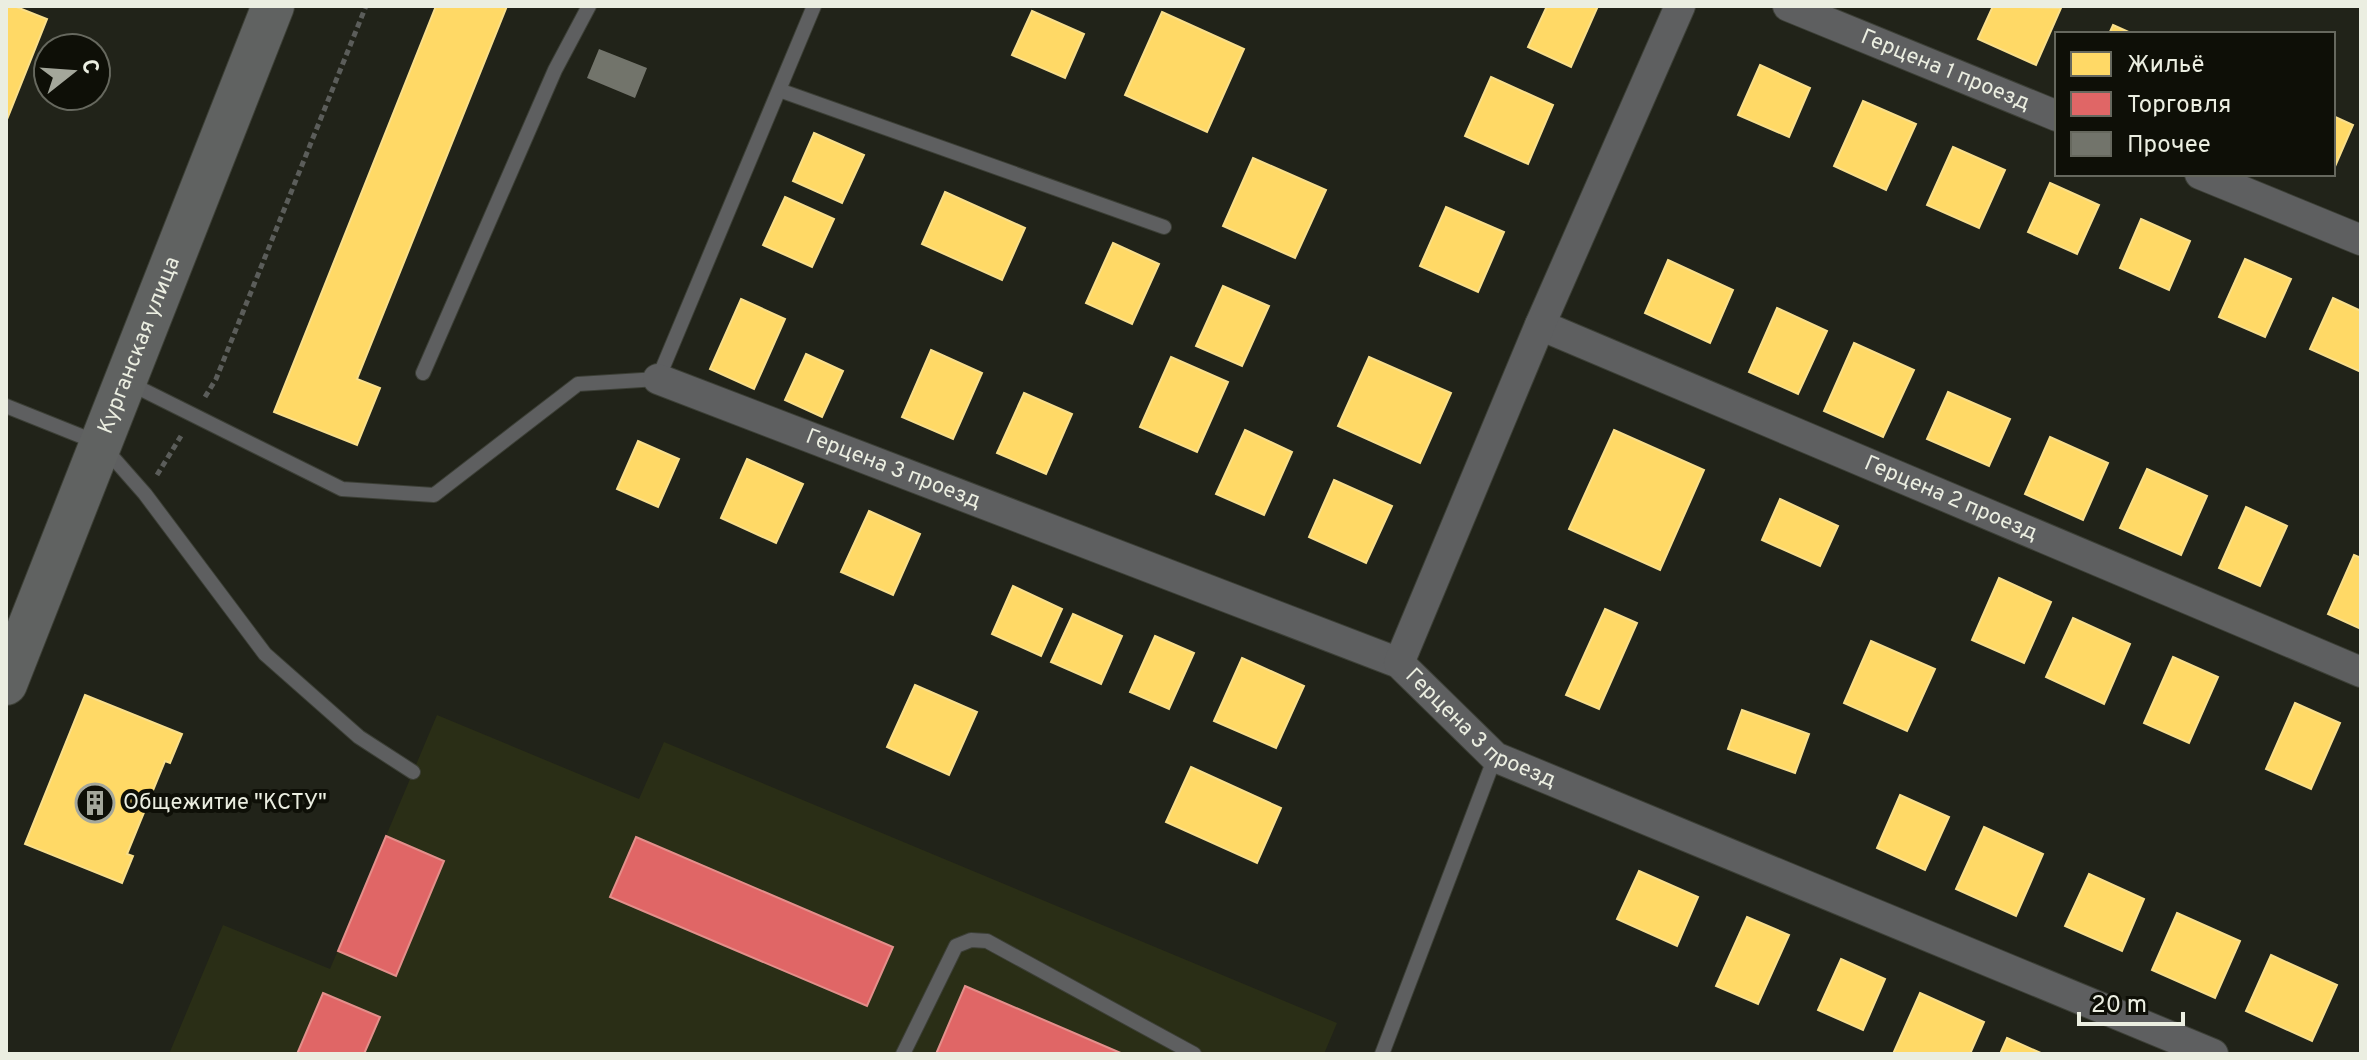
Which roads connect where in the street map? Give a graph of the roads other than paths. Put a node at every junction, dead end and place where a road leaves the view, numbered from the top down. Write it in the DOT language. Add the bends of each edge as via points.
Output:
graph roads {
  1 [pos="273,6"];
  2 [pos="589,6"];
  3 [pos="814,6"];
  4 [pos="1680,6"];
  5 [pos="1788,6"];
  6 [pos="779,90"];
  7 [pos="2055,115"];
  8 [pos="2205,176"];
  9 [pos="1164,227"];
  10 [pos="2361,240"];
  11 [pos="1540,325"];
  12 [pos="423,373"];
  13 [pos="658,379"];
  14 [pos="126,381"];
  15 [pos="6,406"];
  16 [pos="101,444"];
  17 [pos="1399,663"];
  18 [pos="2361,672"];
  19 [pos="6,684"];
  20 [pos="1495,757"];
  21 [pos="413,772"];
  22 [pos="903,1054"];
  23 [pos="1194,1054"];
  24 [pos="1382,1054"];
  25 [pos="2213,1054"];
  1 -- 14 [label="street, Курганская улица"];
  2 -- 12 [label="lane" via="555,70"];
  3 -- 6 [label="lane"];
  4 -- 11 [label="street"];
  5 -- 7 [label="street, Герцена 1 проезд"];
  6 -- 9 [label="lane"];
  6 -- 13 [label="lane"];
  8 -- 10 [label="street"];
  11 -- 17 [label="street"];
  11 -- 18 [label="street, Герцена 2 проезд"];
  13 -- 14 [label="lane" via="578,384 434,495 342,489"];
  13 -- 17 [label="street, Герцена 3 проезд"];
  14 -- 16 [label="street, Курганская улица"];
  15 -- 16 [label="lane"];
  16 -- 19 [label="street, Курганская улица"];
  16 -- 21 [label="lane" via="265,654 359,737"];
  17 -- 20 [label="street, Герцена 3 проезд"];
  20 -- 24 [label="lane"];
  20 -- 25 [label="street, Герцена 3 проезд"];
  22 -- 23 [label="lane" via="956,946 971,940 987,941"];
}
